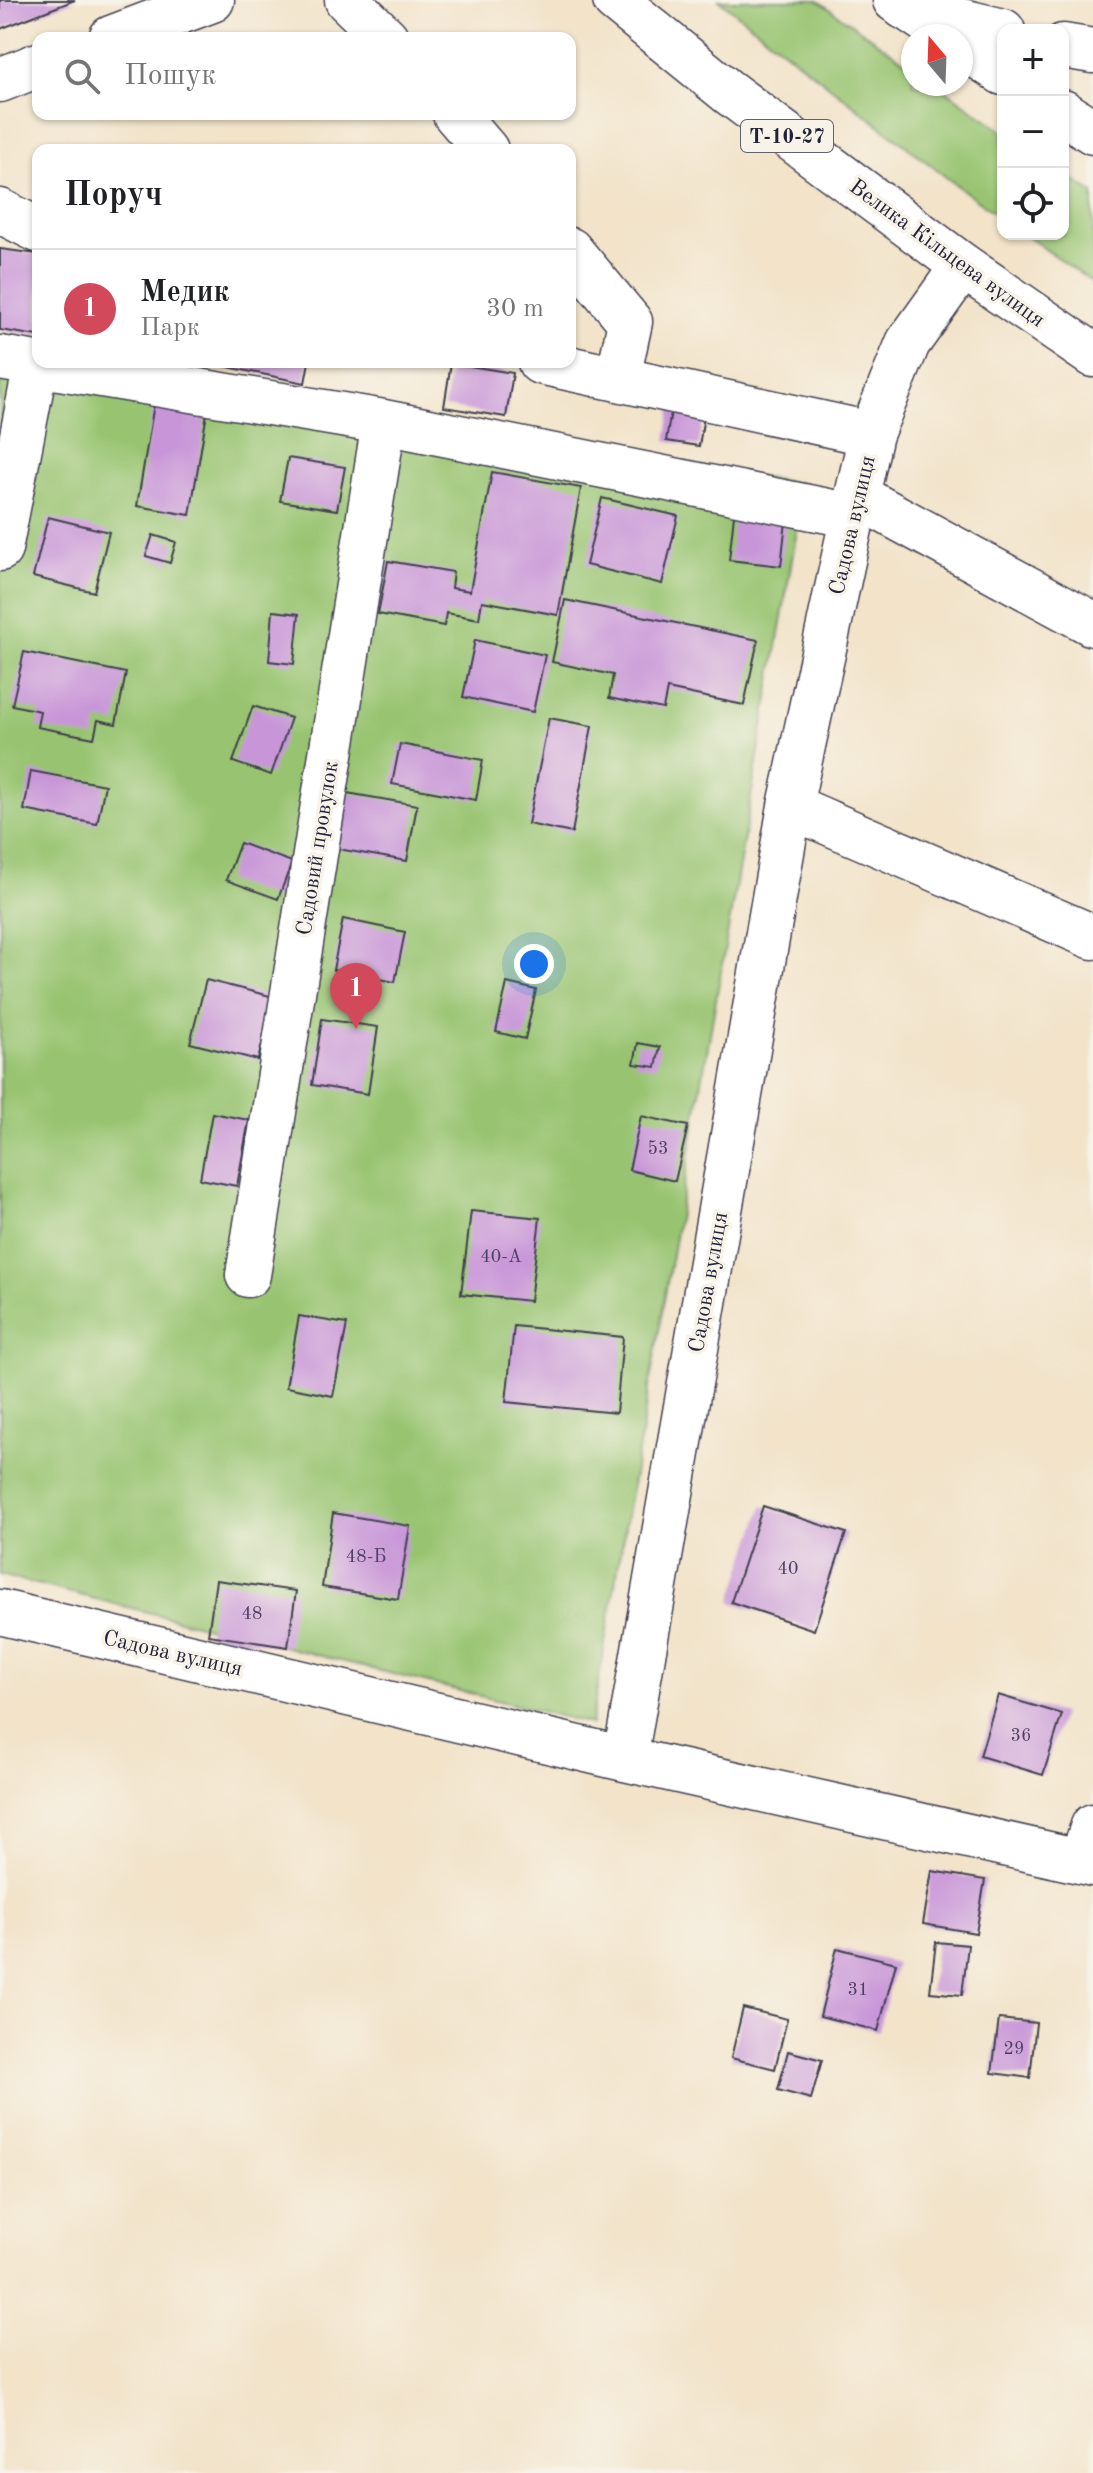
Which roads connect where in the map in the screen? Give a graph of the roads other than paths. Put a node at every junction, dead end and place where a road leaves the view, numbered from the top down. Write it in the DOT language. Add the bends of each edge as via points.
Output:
graph roads {
  1 [pos="212,0"];
  2 [pos="347,0"];
  3 [pos="615,0"];
  4 [pos="899,3"];
  5 [pos="930,24"];
  6 [pos="997,29"];
  7 [pos="127,32"];
  8 [pos="380,32"];
  9 [pos="1069,47"];
  10 [pos="1093,51"];
  11 [pos="973,53"];
  12 [pos="32,67"];
  13 [pos="997,69"];
  14 [pos="0,80"];
  15 [pos="1069,116"];
  16 [pos="460,120"];
  17 [pos="1093,132"];
  18 [pos="481,144"];
  19 [pos="0,211"];
  20 [pos="32,227"];
  21 [pos="576,257"];
  22 [pos="963,266"];
  23 [pos="1093,355"];
  24 [pos="18,361"];
  25 [pos="60,368"];
  26 [pos="569,368"];
  27 [pos="618,378"];
  28 [pos="384,422"];
  29 [pos="871,434"];
  30 [pos="855,506"];
  31 [pos="0,549"];
  32 [pos="1093,624"];
  33 [pos="790,806"];
  34 [pos="1093,937"];
  35 [pos="248,1275"];
  36 [pos="0,1612"];
  37 [pos="625,1759"];
  38 [pos="1089,1850"];
  1 -- 7 [label="main road"];
  2 -- 8 [label="main road"];
  3 -- 22 [label="main road, Велика Кільцева вулиця / Т-10-27" via="727,91"];
  4 -- 5 [label="main road"];
  4 -- 6 [label="main road"];
  9 -- 10 [label="main road"];
  11 -- 13 [label="main road"];
  12 -- 14 [label="main road"];
  15 -- 17 [label="main road"];
  16 -- 18 [label="main road"];
  19 -- 20 [label="main road"];
  21 -- 27 [label="main road" via="630,322"];
  22 -- 23 [label="main road, Велика Кільцева вулиця / Т-10-27"];
  22 -- 29 [label="main road, Садова вулиця" via="908,343"];
  24 -- 31 [label="main road"];
  25 -- 28 [label="main road"];
  26 -- 27 [label="main road"];
  27 -- 29 [label="main road"];
  28 -- 30 [label="main road"];
  28 -- 35 [label="main road, Садовий провулок"];
  29 -- 30 [label="main road, Садова вулиця"];
  30 -- 32 [label="main road"];
  30 -- 33 [label="main road, Садова вулиця"];
  33 -- 34 [label="main road"];
  33 -- 37 [label="main road, Садова вулиця"];
  36 -- 37 [label="main road, Садова вулиця"];
  37 -- 38 [label="main road, Садова вулиця"];
}
